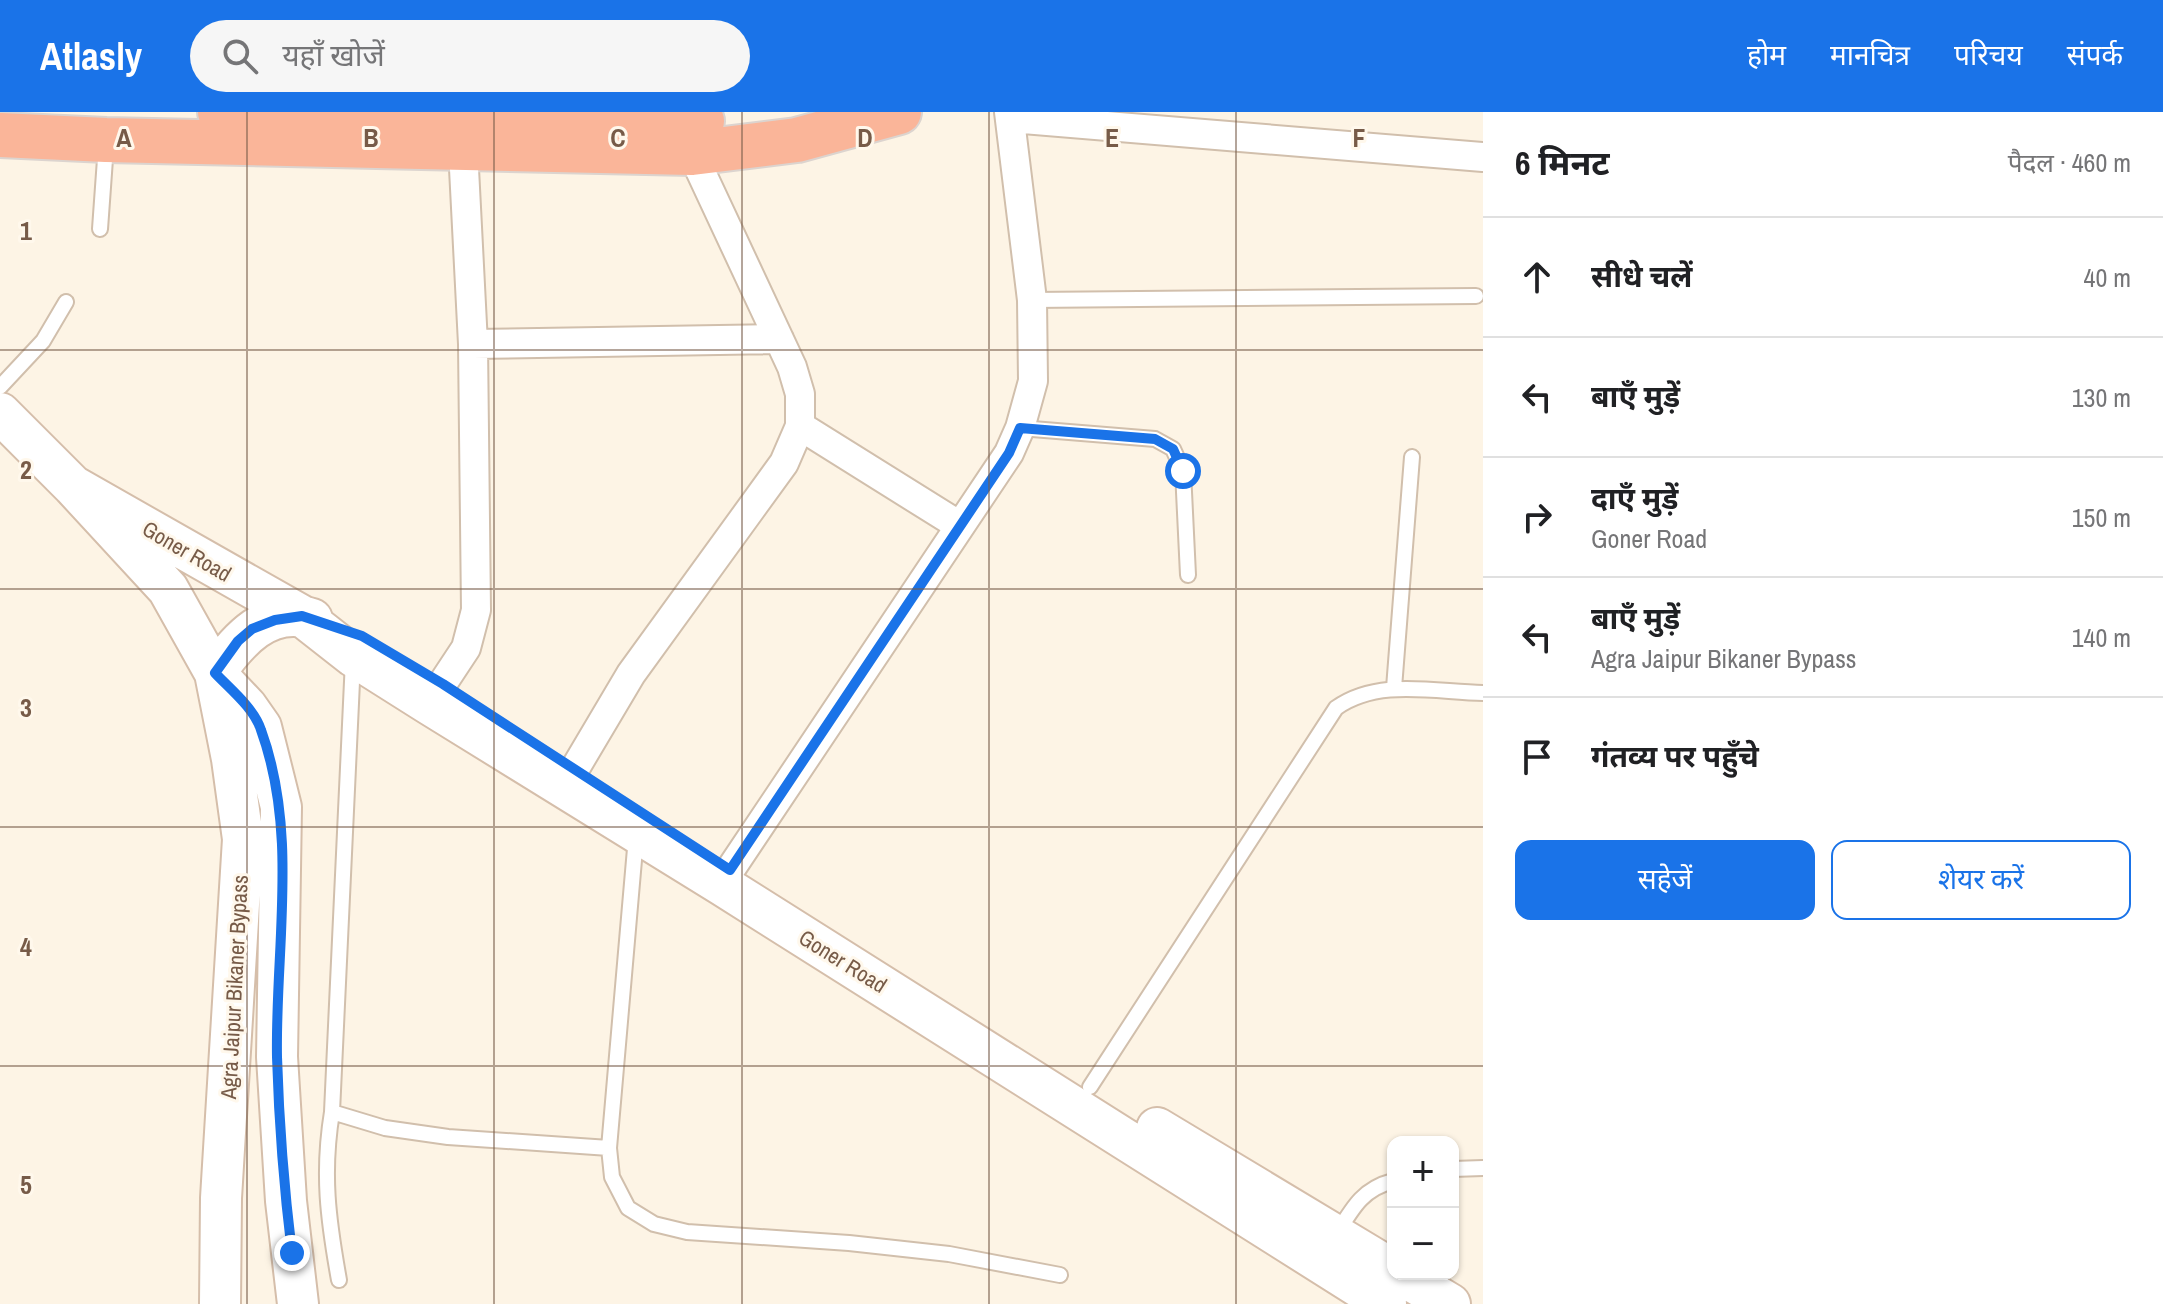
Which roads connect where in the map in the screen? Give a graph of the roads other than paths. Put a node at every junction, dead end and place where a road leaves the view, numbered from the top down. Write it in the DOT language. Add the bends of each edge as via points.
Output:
graph roads {
  1 [pos="220,112"];
  2 [pos="775,112"];
  3 [pos="899,112"];
  4 [pos="1010,115"];
  5 [pos="0,135"];
  6 [pos="106,140"];
  7 [pos="463,149"];
  8 [pos="692,153"];
  9 [pos="1483,157"];
  10 [pos="100,229"];
  11 [pos="1476,296"];
  12 [pos="1032,300"];
  13 [pos="66,302"];
  14 [pos="779,339"];
  15 [pos="473,344"];
  16 [pos="0,387"];
  17 [pos="0,413"];
  18 [pos="800,426"];
  19 [pos="1020,428"];
  20 [pos="1412,457"];
  21 [pos="73,486"];
  22 [pos="960,526"];
  23 [pos="1188,575"];
  24 [pos="302,616"];
  25 [pos="353,656"];
  26 [pos="215,673"];
  27 [pos="1394,688"];
  28 [pos="1483,693"];
  29 [pos="436,694"];
  30 [pos="568,779"];
  31 [pos="636,832"];
  32 [pos="730,870"];
  33 [pos="1090,1087"];
  34 [pos="332,1112"];
  35 [pos="609,1148"];
  36 [pos="1483,1168"];
  37 [pos="1459,1169"];
  38 [pos="1387,1183"];
  39 [pos="1335,1235"];
  40 [pos="1387,1266"];
  41 [pos="1060,1275"];
  42 [pos="339,1280"];
  43 [pos="1410,1280"];
  44 [pos="220,1304"];
  45 [pos="298,1304"];
  46 [pos="1386,1304"];
  47 [pos="1450,1304"];
  1 -- 2 [label="highway" via="691,122"];
  3 -- 8 [label="highway" via="797,140"];
  4 -- 9 [label="street"];
  4 -- 12 [label="street"];
  5 -- 6 [label="highway"];
  6 -- 7 [label="highway"];
  6 -- 10 [label="lane"];
  7 -- 8 [label="highway"];
  7 -- 15 [label="street"];
  8 -- 14 [label="street"];
  11 -- 12 [label="lane"];
  12 -- 19 [label="street" via="1033,381"];
  13 -- 16 [label="lane" via="43,341"];
  14 -- 15 [label="street"];
  14 -- 18 [label="street" via="800,394"];
  15 -- 29 [label="street" via="476,610 466,648"];
  17 -- 21 [label="street, Agra Jaipur Bikaner Bypass"];
  18 -- 22 [label="street"];
  18 -- 30 [label="street" via="784,463 631,674"];
  19 -- 22 [label="street"];
  19 -- 23 [label="lane" via="1155,439 1173,449 1183,471"];
  20 -- 27 [label="lane"];
  21 -- 24 [label="street, Goner Road"];
  21 -- 26 [label="street, Agra Jaipur Bikaner Bypass" via="168,589"];
  22 -- 32 [label="street"];
  24 -- 25 [label="street, Goner Road"];
  24 -- 26 [label="street" via="252,629"];
  24 -- 29 [label="street, Goner Road" via="362,636"];
  25 -- 29 [label="street, Goner Road"];
  25 -- 34 [label="lane"];
  26 -- 44 [label="street, Agra Jaipur Bikaner Bypass" via="243,839 221,1198"];
  26 -- 45 [label="street, Agra Jaipur Bikaner Bypass" via="261,727 281,807 277,1057"];
  27 -- 28 [label="lane"];
  27 -- 33 [label="lane" via="1354,695 1336,708"];
  29 -- 30 [label="street, Goner Road"];
  30 -- 31 [label="street, Goner Road"];
  30 -- 32 [label="street, Goner Road"];
  31 -- 35 [label="lane"];
  31 -- 46 [label="street, Goner Road"];
  32 -- 33 [label="street, Goner Road"];
  33 -- 39 [label="street, Goner Road"];
  34 -- 35 [label="lane" via="385,1128 448,1137"];
  34 -- 42 [label="lane" via="325,1187"];
  35 -- 41 [label="lane" via="612,1177 628,1208 654,1224 687,1232 935,1253"];
  36 -- 37 [label="lane"];
  38 -- 39 [label="lane" via="1362,1197"];
  39 -- 40 [label="street, Goner Road"];
  43 -- 47 [label="street"];
}
